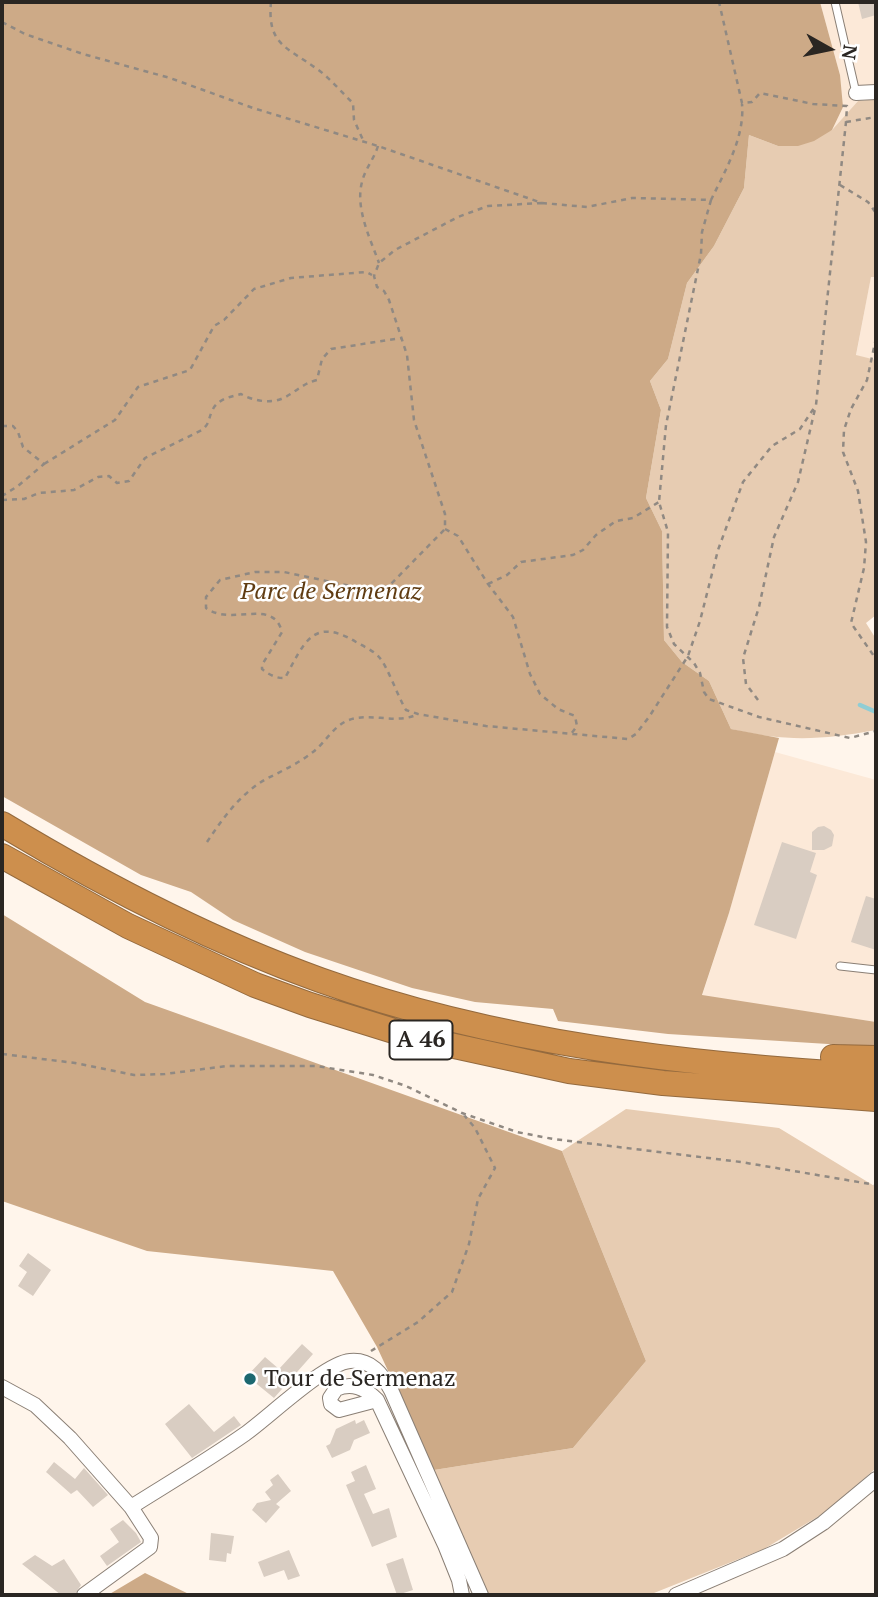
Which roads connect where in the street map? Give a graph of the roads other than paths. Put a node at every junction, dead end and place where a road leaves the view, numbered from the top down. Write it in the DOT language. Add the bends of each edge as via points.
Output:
graph roads {
  1 [pos="835,2"];
  2 [pos="876,92"];
  3 [pos="856,93"];
  4 [pos="2,824"];
  5 [pos="2,856"];
  6 [pos="840,966"];
  7 [pos="876,970"];
  8 [pos="498,1029"];
  9 [pos="876,1058"];
  10 [pos="876,1076"];
  11 [pos="876,1099"];
  12 [pos="2,1387"];
  13 [pos="377,1400"];
  14 [pos="876,1479"];
  15 [pos="131,1507"];
  16 [pos="84,1595"];
  17 [pos="462,1595"];
  18 [pos="481,1595"];
  19 [pos="676,1595"];
  1 -- 3 [label="lane"];
  2 -- 3 [label="street"];
  4 -- 8 [label="highway, A 46" via="146,904 275,963 365,995"];
  5 -- 11 [label="highway, A 46" via="128,926 230,974 413,1037 569,1071"];
  6 -- 7 [label="lane"];
  8 -- 9 [label="highway" via="775,1055"];
  8 -- 10 [label="highway, A 46" via="607,1051"];
  12 -- 15 [label="street" via="35,1405"];
  13 -- 17 [label="street" via="445,1545"];
  14 -- 19 [label="street" via="824,1523 783,1549"];
  15 -- 16 [label="street" via="151,1538 150,1547"];
  15 -- 18 [label="street" via="247,1433 331,1366 361,1361 381,1373 391,1390"];
}
